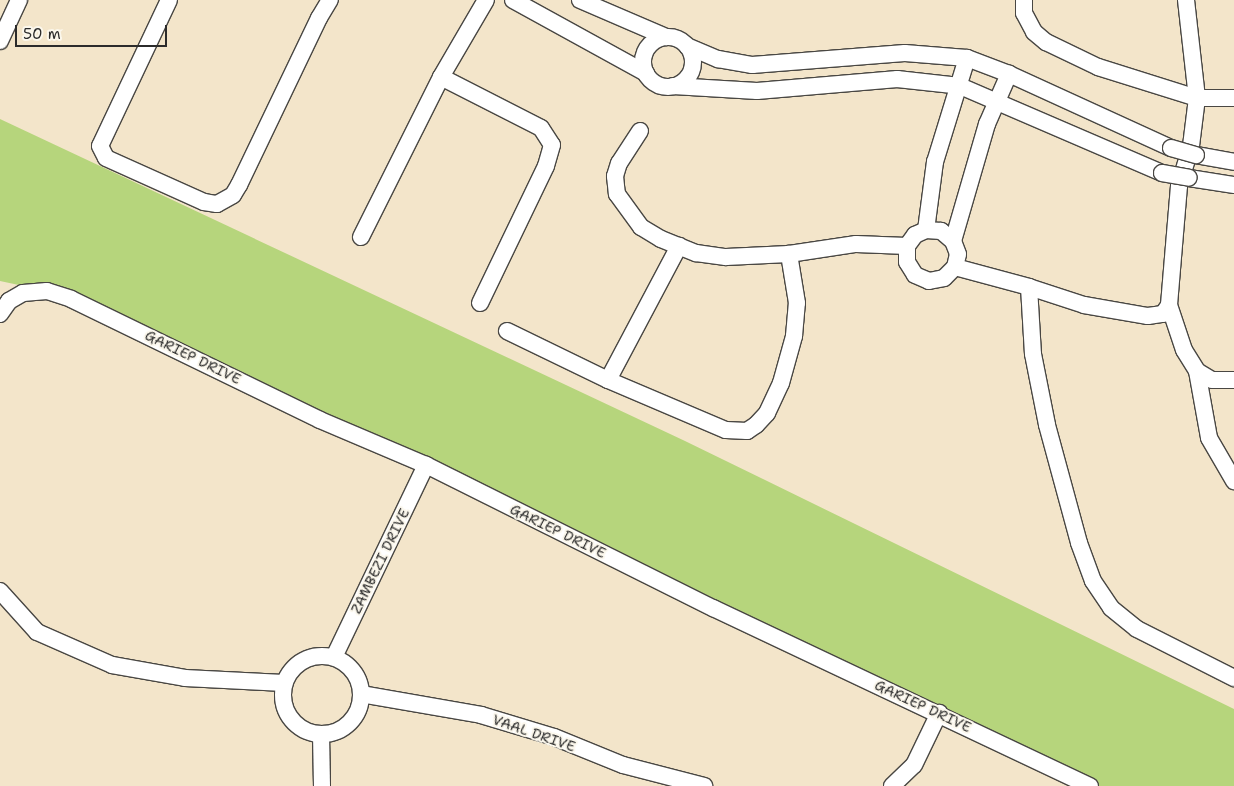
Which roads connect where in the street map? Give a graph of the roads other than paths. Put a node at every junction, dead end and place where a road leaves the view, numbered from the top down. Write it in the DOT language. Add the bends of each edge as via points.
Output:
graph roads {
  1 [pos="19,0"];
  2 [pos="170,0"];
  3 [pos="330,0"];
  4 [pos="486,0"];
  5 [pos="513,0"];
  6 [pos="580,0"];
  7 [pos="1024,0"];
  8 [pos="1186,0"];
  9 [pos="666,37"];
  10 [pos="0,41"];
  11 [pos="687,46"];
  12 [pos="967,58"];
  13 [pos="646,73"];
  14 [pos="1009,74"];
  15 [pos="441,77"];
  16 [pos="673,86"];
  17 [pos="960,86"];
  18 [pos="1198,98"];
  19 [pos="1234,98"];
  20 [pos="996,100"];
  21 [pos="640,131"];
  22 [pos="1234,162"];
  23 [pos="1234,185"];
  24 [pos="926,230"];
  25 [pos="361,237"];
  26 [pos="954,241"];
  27 [pos="679,246"];
  28 [pos="907,246"];
  29 [pos="789,254"];
  30 [pos="955,267"];
  31 [pos="1029,287"];
  32 [pos="480,304"];
  33 [pos="1170,305"];
  34 [pos="0,314"];
  35 [pos="507,331"];
  36 [pos="1197,371"];
  37 [pos="608,380"];
  38 [pos="1234,380"];
  39 [pos="426,465"];
  40 [pos="1234,481"];
  41 [pos="0,591"];
  42 [pos="334,658"];
  43 [pos="1234,678"];
  44 [pos="284,683"];
  45 [pos="361,694"];
  46 [pos="938,713"];
  47 [pos="321,734"];
  48 [pos="322,786"];
  49 [pos="704,786"];
  50 [pos="892,786"];
  51 [pos="1090,786"];
  1 -- 10 [label="street"];
  2 -- 3 [label="street" via="100,146 106,158 204,202 217,204 233,195 239,186"];
  4 -- 15 [label="street"];
  5 -- 13 [label="street"];
  6 -- 9 [label="street"];
  7 -- 18 [label="street" via="1024,13 1034,32 1046,42 1098,67"];
  8 -- 18 [label="street"];
  9 -- 11 [label="street" via="674,37"];
  9 -- 13 [label="street" via="657,40 644,54"];
  11 -- 12 [label="street" via="718,59 752,65 905,53"];
  11 -- 16 [label="street" via="693,62 692,70"];
  12 -- 14 [label="street"];
  12 -- 17 [label="street"];
  13 -- 16 [label="street" via="658,84"];
  14 -- 20 [label="street"];
  14 -- 22 [label="street, bridge" via="1171,148"];
  15 -- 25 [label="street"];
  15 -- 32 [label="street" via="541,128 552,145 546,166"];
  16 -- 17 [label="street" via="757,91 897,78"];
  17 -- 20 [label="street"];
  17 -- 24 [label="street" via="935,162"];
  18 -- 19 [label="street"];
  18 -- 33 [label="street" via="1191,146 1179,186"];
  20 -- 23 [label="street, bridge" via="1162,173"];
  20 -- 26 [label="street"];
  21 -- 27 [label="street" via="619,163 615,176 617,194 641,226"];
  24 -- 26 [label="street" via="941,231"];
  24 -- 28 [label="street" via="915,235"];
  26 -- 30 [label="street" via="958,254"];
  27 -- 29 [label="street" via="696,253 726,257"];
  27 -- 37 [label="street"];
  28 -- 29 [label="street" via="856,244"];
  28 -- 30 [label="street" via="907,262 915,275 929,281 944,278"];
  29 -- 37 [label="street" via="797,303 793,343 781,383 767,413 756,425 747,431 726,430"];
  30 -- 31 [label="street"];
  31 -- 33 [label="street" via="1084,305 1148,316 1163,314"];
  31 -- 43 [label="street" via="1033,354 1040,392 1079,543 1093,580 1111,608 1137,629"];
  33 -- 36 [label="street" via="1184,350"];
  34 -- 39 [label="street, GARIEP DRIVE" via="9,301 23,293 47,291 71,299 320,420"];
  35 -- 37 [label="street"];
  36 -- 38 [label="street" via="1212,380"];
  36 -- 40 [label="street" via="1209,438"];
  39 -- 42 [label="street, ZAMBEZI DRIVE"];
  39 -- 46 [label="street, GARIEP DRIVE" via="713,608"];
  41 -- 44 [label="street" via="37,632 112,665 185,678"];
  42 -- 44 [label="street" via="309,657 290,672"];
  42 -- 45 [label="street" via="350,668"];
  44 -- 47 [label="street" via="282,697 290,717 307,731"];
  45 -- 47 [label="street" via="349,722 341,729"];
  45 -- 49 [label="street, VAAL DRIVE" via="481,715 554,737 624,765"];
  46 -- 50 [label="street" via="914,765"];
  46 -- 51 [label="street, GARIEP DRIVE"];
  47 -- 48 [label="street"];
}
